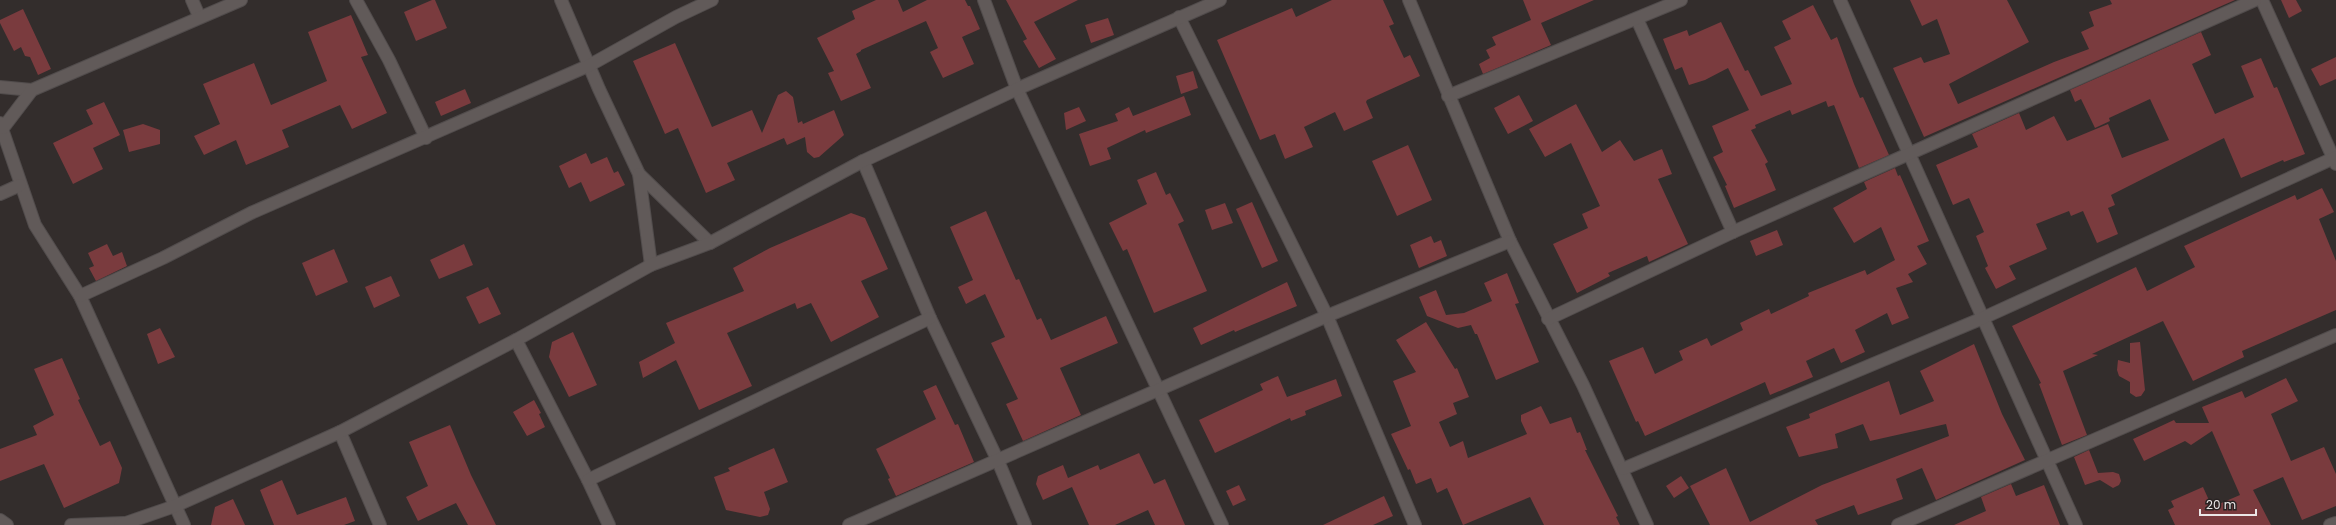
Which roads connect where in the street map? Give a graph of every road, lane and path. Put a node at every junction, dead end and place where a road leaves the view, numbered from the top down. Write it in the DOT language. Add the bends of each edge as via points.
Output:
graph roads {
  1 [pos="192,0"];
  2 [pos="241,0"];
  3 [pos="356,0"];
  4 [pos="561,0"];
  5 [pos="712,0"];
  6 [pos="984,0"];
  7 [pos="1220,0"];
  8 [pos="1409,0"];
  9 [pos="1681,0"];
  10 [pos="1840,0"];
  11 [pos="2255,0"];
  12 [pos="2262,0"];
  13 [pos="199,16"];
  14 [pos="1179,17"];
  15 [pos="1637,19"];
  16 [pos="590,64"];
  17 [pos="0,87"];
  18 [pos="1017,89"];
  19 [pos="32,90"];
  20 [pos="1448,96"];
  21 [pos="2,126"];
  22 [pos="426,138"];
  23 [pos="1911,155"];
  24 [pos="2335,160"];
  25 [pos="863,161"];
  26 [pos="639,174"];
  27 [pos="20,185"];
  28 [pos="0,194"];
  29 [pos="1733,232"];
  30 [pos="1510,241"];
  31 [pos="710,243"];
  32 [pos="651,265"];
  33 [pos="80,296"];
  34 [pos="1327,316"];
  35 [pos="930,318"];
  36 [pos="1984,318"];
  37 [pos="1548,319"];
  38 [pos="2336,335"];
  39 [pos="516,340"];
  40 [pos="1159,390"];
  41 [pos="340,432"];
  42 [pos="998,461"];
  43 [pos="2049,461"];
  44 [pos="1622,469"];
  45 [pos="588,480"];
  46 [pos="175,506"];
  47 [pos="0,520"];
  48 [pos="2336,523"];
  49 [pos="122,524"];
  50 [pos="7,525"];
  51 [pos="71,525"];
  52 [pos="184,525"];
  53 [pos="380,525"];
  54 [pos="609,525"];
  55 [pos="849,525"];
  56 [pos="1025,525"];
  57 [pos="1222,525"];
  58 [pos="1415,525"];
  59 [pos="1647,525"];
  60 [pos="1898,525"];
  61 [pos="2076,525"];
  62 [pos="2330,525"];
  1 -- 13 [label="street"];
  2 -- 13 [label="street"];
  3 -- 22 [label="street" via="389,60"];
  4 -- 16 [label="street"];
  5 -- 16 [label="street"];
  6 -- 18 [label="street"];
  7 -- 14 [label="street"];
  8 -- 20 [label="street"];
  9 -- 15 [label="street"];
  10 -- 23 [label="street"];
  11 -- 23 [label="street"];
  12 -- 24 [label="street"];
  13 -- 19 [label="street"];
  14 -- 18 [label="street"];
  14 -- 34 [label="street"];
  15 -- 20 [label="street"];
  15 -- 29 [label="street"];
  16 -- 22 [label="street"];
  16 -- 26 [label="street"];
  17 -- 19 [label="street"];
  18 -- 25 [label="street"];
  18 -- 40 [label="street"];
  19 -- 21 [label="street"];
  20 -- 30 [label="street"];
  21 -- 27 [label="street"];
  22 -- 33 [label="street" via="251,213 163,258"];
  23 -- 29 [label="street"];
  23 -- 36 [label="street"];
  24 -- 36 [label="street"];
  25 -- 31 [label="street"];
  25 -- 35 [label="street"];
  26 -- 31 [label="street"];
  26 -- 32 [label="street"];
  27 -- 28 [label="street"];
  27 -- 33 [label="street" via="35,225"];
  29 -- 37 [label="street"];
  30 -- 34 [label="street"];
  30 -- 37 [label="street"];
  31 -- 32 [label="street"];
  32 -- 39 [label="street"];
  33 -- 46 [label="street"];
  34 -- 40 [label="street"];
  34 -- 58 [label="street"];
  35 -- 42 [label="street"];
  35 -- 45 [label="street"];
  36 -- 43 [label="street"];
  36 -- 44 [label="street"];
  37 -- 44 [label="street" via="1583,385"];
  38 -- 43 [label="street"];
  39 -- 41 [label="street"];
  39 -- 45 [label="street"];
  40 -- 42 [label="street"];
  40 -- 57 [label="street"];
  41 -- 46 [label="street"];
  41 -- 53 [label="street"];
  42 -- 55 [label="street"];
  42 -- 56 [label="street"];
  43 -- 60 [label="street"];
  43 -- 61 [label="street"];
  44 -- 59 [label="street"];
  45 -- 54 [label="street"];
  46 -- 49 [label="street"];
  46 -- 52 [label="street"];
  47 -- 50 [label="street"];
  48 -- 62 [label="street"];
  49 -- 51 [label="street"];
}
